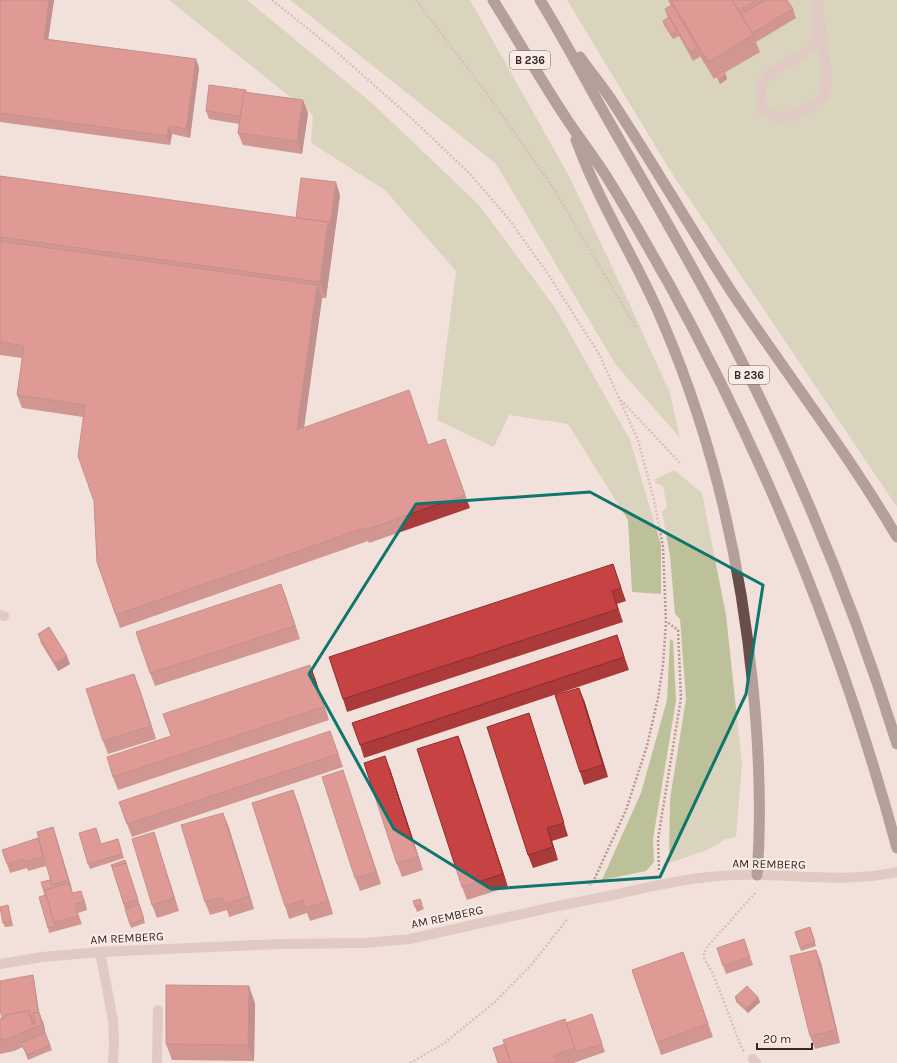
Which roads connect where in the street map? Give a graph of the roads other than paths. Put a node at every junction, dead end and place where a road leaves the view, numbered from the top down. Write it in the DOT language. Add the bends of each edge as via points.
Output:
graph roads {
  1 [pos="493,0"];
  2 [pos="540,0"];
  3 [pos="817,0"];
  4 [pos="819,17"];
  5 [pos="557,26"];
  6 [pos="567,120"];
  7 [pos="897,537"];
  8 [pos="897,744"];
  9 [pos="897,848"];
  10 [pos="897,872"];
  11 [pos="757,875"];
  12 [pos="100,952"];
  13 [pos="0,964"];
  14 [pos="158,1010"];
  15 [pos="113,1063"];
  16 [pos="157,1063"];
  1 -- 6 [label="highway, B 236"];
  2 -- 5 [label="highway, B 236"];
  3 -- 4 [label="street"];
  4 -- 4 [label="street" via="826,78 825,94 795,115 776,118 764,111 760,99 761,86 770,73 814,45"];
  5 -- 7 [label="highway" via="613,102 731,291"];
  5 -- 8 [label="highway, B 236" via="688,257 785,451 856,624"];
  6 -- 9 [label="highway, B 236" via="611,184 668,283 742,429 801,564 852,698"];
  6 -- 11 [label="highway" via="594,183 640,270 686,377 720,492 734,551 744,611 756,720 760,775 760,846"];
  10 -- 11 [label="street, AM REMBERG" via="815,877"];
  11 -- 12 [label="street, AM REMBERG, bridge" via="680,882 410,939 365,943"];
  12 -- 13 [label="street, AM REMBERG"];
  12 -- 15 [label="street" via="113,1020"];
  14 -- 16 [label="street"];
}
